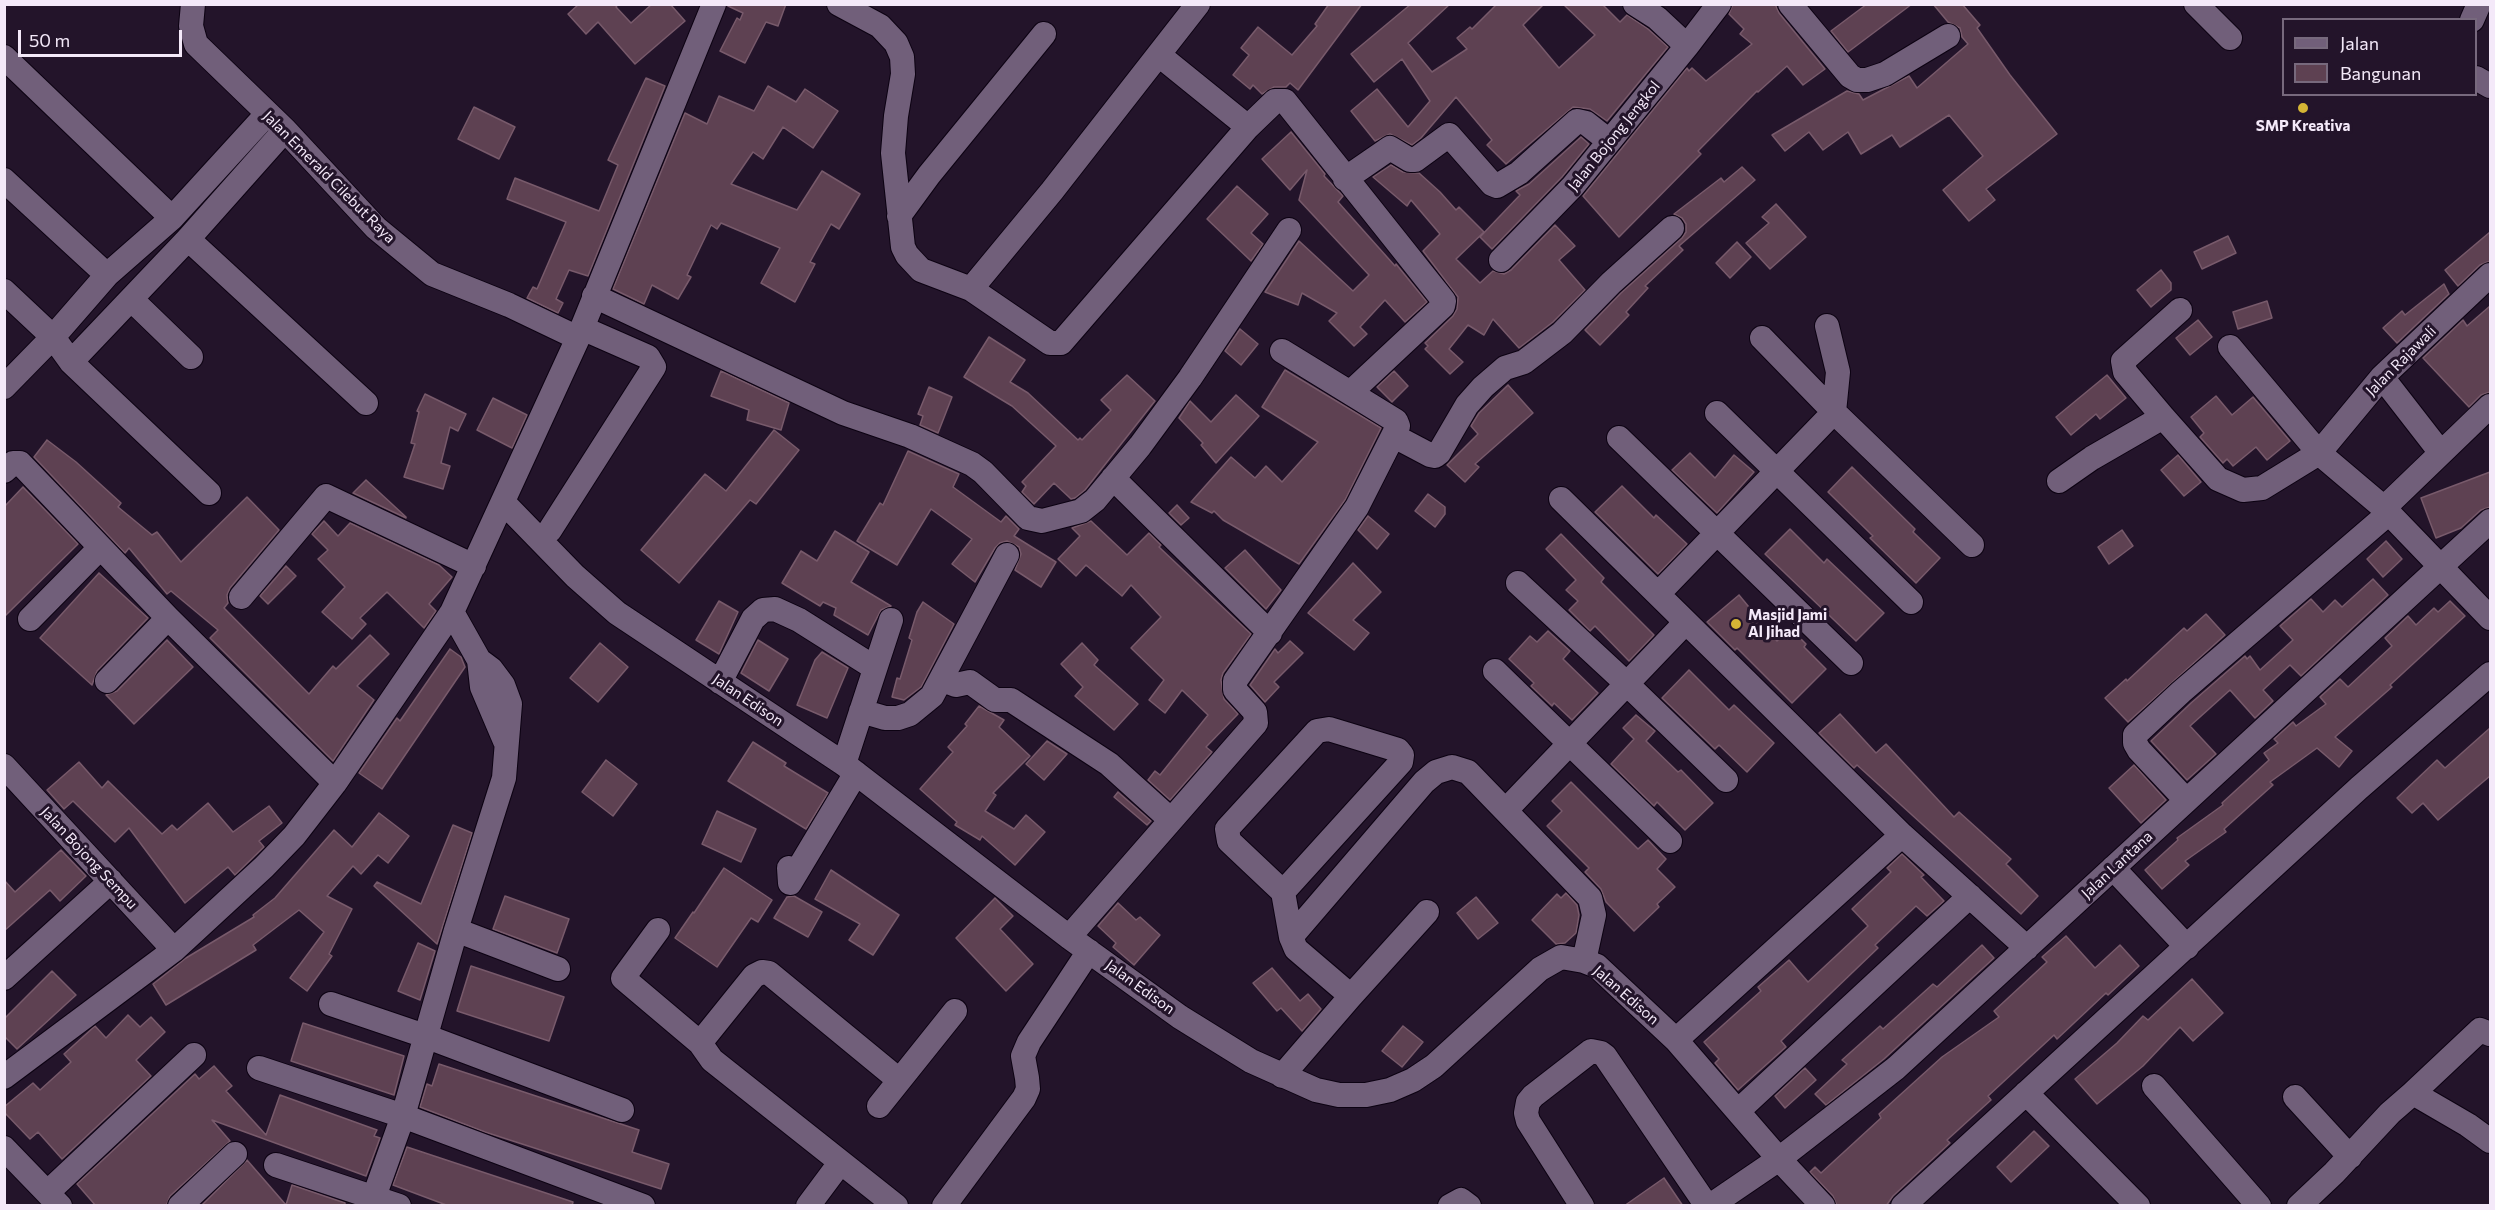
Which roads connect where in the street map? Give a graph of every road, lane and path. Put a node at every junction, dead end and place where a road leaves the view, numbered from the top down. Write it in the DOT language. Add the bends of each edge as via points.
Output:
graph roads {
  1 [pos="193,4"];
  2 [pos="714,4"];
  3 [pos="839,4"];
  4 [pos="1198,4"];
  5 [pos="1635,4"];
  6 [pos="1719,4"];
  7 [pos="1790,4"];
  8 [pos="2196,4"];
  9 [pos="2479,4"];
  10 [pos="2473,18"];
  11 [pos="1044,34"];
  12 [pos="1948,36"];
  13 [pos="2230,38"];
  14 [pos="1687,46"];
  15 [pos="1159,55"];
  16 [pos="4,57"];
  17 [pos="267,114"];
  18 [pos="1248,127"];
  19 [pos="285,130"];
  20 [pos="1609,141"];
  21 [pos="1345,179"];
  22 [pos="4,180"];
  23 [pos="899,216"];
  24 [pos="172,218"];
  25 [pos="1672,228"];
  26 [pos="1289,230"];
  27 [pos="188,239"];
  28 [pos="1501,260"];
  29 [pos="107,275"];
  30 [pos="2490,275"];
  31 [pos="971,289"];
  32 [pos="4,291"];
  33 [pos="594,296"];
  34 [pos="131,299"];
  35 [pos="2180,310"];
  36 [pos="1827,326"];
  37 [pos="580,333"];
  38 [pos="54,337"];
  39 [pos="1762,338"];
  40 [pos="2230,347"];
  41 [pos="1282,351"];
  42 [pos="191,357"];
  43 [pos="71,362"];
  44 [pos="2382,377"];
  45 [pos="4,387"];
  46 [pos="1351,392"];
  47 [pos="366,403"];
  48 [pos="2490,406"];
  49 [pos="1834,412"];
  50 [pos="1717,413"];
  51 [pos="2163,417"];
  52 [pos="1394,436"];
  53 [pos="1619,438"];
  54 [pos="2319,453"];
  55 [pos="2441,453"];
  56 [pos="1777,470"];
  57 [pos="4,471"];
  58 [pos="1113,478"];
  59 [pos="2059,481"];
  60 [pos="209,493"];
  61 [pos="1561,499"];
  62 [pos="504,503"];
  63 [pos="2387,511"];
  64 [pos="2490,521"];
  65 [pos="550,530"];
  66 [pos="1717,534"];
  67 [pos="1972,545"];
  68 [pos="100,548"];
  69 [pos="1007,555"];
  70 [pos="474,566"];
  71 [pos="2439,566"];
  72 [pos="1518,583"];
  73 [pos="1658,594"];
  74 [pos="241,597"];
  75 [pos="1911,602"];
  76 [pos="452,612"];
  77 [pos="168,618"];
  78 [pos="2490,618"];
  79 [pos="30,619"];
  80 [pos="891,620"];
  81 [pos="1686,622"];
  82 [pos="1270,633"];
  83 [pos="1851,663"];
  84 [pos="876,668"];
  85 [pos="1495,671"];
  86 [pos="2490,674"];
  87 [pos="943,680"];
  88 [pos="107,681"];
  89 [pos="720,682"];
  90 [pos="1628,684"];
  91 [pos="861,711"];
  92 [pos="1570,745"];
  93 [pos="4,766"];
  94 [pos="850,769"];
  95 [pos="1726,780"];
  96 [pos="335,783"];
  97 [pos="2186,800"];
  98 [pos="1506,810"];
  99 [pos="1172,820"];
  100 [pos="1902,835"];
  101 [pos="1670,841"];
  102 [pos="789,868"];
  103 [pos="2113,868"];
  104 [pos="111,881"];
  105 [pos="1283,892"];
  106 [pos="1970,896"];
  107 [pos="1427,912"];
  108 [pos="456,930"];
  109 [pos="658,930"];
  110 [pos="1069,937"];
  111 [pos="1291,937"];
  112 [pos="2187,947"];
  113 [pos="2027,948"];
  114 [pos="174,950"];
  115 [pos="1089,951"];
  116 [pos="1584,961"];
  117 [pos="558,969"];
  118 [pos="4,978"];
  119 [pos="1352,996"];
  120 [pos="331,1004"];
  121 [pos="955,1011"];
  122 [pos="2490,1034"];
  123 [pos="425,1036"];
  124 [pos="1676,1040"];
  125 [pos="700,1043"];
  126 [pos="194,1055"];
  127 [pos="259,1068"];
  128 [pos="1282,1076"];
  129 [pos="4,1077"];
  130 [pos="899,1080"];
  131 [pos="2154,1086"];
  132 [pos="2026,1093"];
  133 [pos="2413,1093"];
  134 [pos="2295,1097"];
  135 [pos="879,1106"];
  136 [pos="622,1110"];
  137 [pos="1738,1111"];
  138 [pos="403,1116"];
  139 [pos="2490,1141"];
  140 [pos="4,1148"];
  141 [pos="235,1154"];
  142 [pos="2350,1157"];
  143 [pos="1779,1159"];
  144 [pos="840,1163"];
  145 [pos="276,1165"];
  146 [pos="374,1197"];
  147 [pos="54,1199"];
  148 [pos="1720,1203"];
  149 [pos="180,1206"];
  150 [pos="399,1206"];
  151 [pos="643,1206"];
  152 [pos="808,1206"];
  153 [pos="896,1206"];
  154 [pos="944,1206"];
  155 [pos="1450,1206"];
  156 [pos="1469,1206"];
  157 [pos="1582,1206"];
  158 [pos="1823,1206"];
  159 [pos="1903,1206"];
  160 [pos="2138,1206"];
  161 [pos="2259,1206"];
  162 [pos="2299,1206"];
  1 -- 17 [label="street, Jalan Emerald Cilebut Raya" via="191,26 196,44"];
  2 -- 33 [label="street"];
  3 -- 23 [label="street" via="880,26 896,43 902,57 893,153"];
  4 -- 15 [label="street"];
  5 -- 14 [label="street"];
  6 -- 14 [label="street, Jalan Bojong Jengkol"];
  7 -- 12 [label="street" via="1857,80 1885,74"];
  8 -- 13 [label="street"];
  9 -- 10 [label="street"];
  11 -- 23 [label="street"];
  14 -- 20 [label="street, Jalan Bojong Jengkol"];
  15 -- 18 [label="street"];
  15 -- 31 [label="street"];
  16 -- 24 [label="street"];
  17 -- 19 [label="street, Jalan Emerald Cilebut Raya"];
  17 -- 24 [label="street"];
  18 -- 21 [label="street" via="1275,101 1285,101"];
  18 -- 31 [label="street" via="1061,343 1050,343"];
  19 -- 27 [label="street"];
  19 -- 37 [label="street, Jalan Emerald Cilebut Raya" via="376,228 432,274"];
  20 -- 21 [label="street" via="1586,123 1577,121 1519,173 1497,186 1449,135 1415,160 1390,148"];
  20 -- 28 [label="street, Jalan Bojong Jengkol" via="1565,195"];
  21 -- 46 [label="street" via="1444,301"];
  22 -- 29 [label="street"];
  23 -- 31 [label="street" via="903,247 914,263 932,275"];
  24 -- 29 [label="street"];
  25 -- 52 [label="street" via="1562,333 1524,362 1505,368 1483,387 1435,456"];
  26 -- 58 [label="street" via="1190,378"];
  27 -- 34 [label="street"];
  27 -- 47 [label="street"];
  29 -- 38 [label="street"];
  30 -- 44 [label="street, Jalan Rajawali"];
  32 -- 38 [label="street"];
  33 -- 37 [label="street"];
  33 -- 58 [label="street" via="843,413 910,436 972,464 1032,520 1082,511"];
  34 -- 42 [label="street"];
  34 -- 43 [label="street"];
  35 -- 51 [label="street, Jalan Rajawali" via="2123,361 2125,372"];
  36 -- 49 [label="street" via="1838,372"];
  37 -- 62 [label="street"];
  37 -- 65 [label="street, Jalan Emerald Cilebut Raya" via="648,357 654,367"];
  38 -- 43 [label="street"];
  38 -- 45 [label="street"];
  39 -- 49 [label="street"];
  40 -- 54 [label="street"];
  41 -- 46 [label="street"];
  43 -- 60 [label="street"];
  44 -- 54 [label="street, Jalan Rajawali"];
  44 -- 55 [label="street"];
  46 -- 52 [label="street" via="1396,421"];
  48 -- 55 [label="street"];
  49 -- 56 [label="street"];
  49 -- 67 [label="street"];
  50 -- 56 [label="street"];
  51 -- 54 [label="street, Jalan Rajawali" via="2211,473 2243,490 2262,488"];
  51 -- 59 [label="street"];
  52 -- 82 [label="street" via="1357,507"];
  53 -- 66 [label="street"];
  54 -- 63 [label="street"];
  55 -- 63 [label="street"];
  56 -- 66 [label="street"];
  56 -- 75 [label="street"];
  57 -- 68 [label="street" via="13,463 20,463"];
  58 -- 82 [label="street"];
  61 -- 73 [label="street"];
  62 -- 70 [label="street"];
  62 -- 89 [label="street, Jalan Edison" via="593,593"];
  63 -- 71 [label="street"];
  63 -- 97 [label="street" via="2135,735 2139,750"];
  64 -- 71 [label="street, Jalan Lantana"];
  66 -- 73 [label="street"];
  66 -- 83 [label="street"];
  68 -- 77 [label="street"];
  68 -- 79 [label="street"];
  69 -- 87 [label="street"];
  70 -- 74 [label="street" via="326,496"];
  70 -- 76 [label="street"];
  71 -- 78 [label="street"];
  71 -- 97 [label="street, Jalan Lantana"];
  72 -- 90 [label="street"];
  73 -- 81 [label="street"];
  76 -- 96 [label="street"];
  76 -- 108 [label="street" via="479,660 503,685 510,704 504,778"];
  77 -- 88 [label="street"];
  77 -- 96 [label="street"];
  80 -- 84 [label="street"];
  81 -- 90 [label="street"];
  81 -- 100 [label="street"];
  82 -- 99 [label="street" via="1234,686 1256,712 1256,723"];
  84 -- 89 [label="street" via="799,620 775,609 762,610 753,619"];
  84 -- 91 [label="street"];
  85 -- 92 [label="street"];
  86 -- 112 [label="street"];
  87 -- 91 [label="street" via="932,696 910,714 885,718"];
  87 -- 99 [label="street" via="956,685 970,682 994,700 1011,700 1109,764"];
  89 -- 94 [label="street, Jalan Edison"];
  90 -- 92 [label="street"];
  90 -- 95 [label="street"];
  91 -- 94 [label="street"];
  92 -- 98 [label="street"];
  92 -- 101 [label="street"];
  93 -- 104 [label="street, Jalan Bojong Sempu"];
  94 -- 102 [label="street" via="790,883"];
  94 -- 110 [label="street, Jalan Edison"];
  96 -- 114 [label="street" via="294,836"];
  97 -- 103 [label="street, Jalan Lantana"];
  98 -- 111 [label="street" via="1468,772 1452,767 1436,772"];
  98 -- 116 [label="street" via="1590,898 1594,915"];
  99 -- 110 [label="street"];
  100 -- 106 [label="street"];
  100 -- 124 [label="street"];
  103 -- 112 [label="street"];
  103 -- 113 [label="street, Jalan Lantana"];
  104 -- 114 [label="street, Jalan Bojong Sempu"];
  104 -- 118 [label="street"];
  105 -- 105 [label="street" via="1229,841 1227,829 1317,731 1329,729 1398,750 1401,762"];
  105 -- 111 [label="street"];
  106 -- 113 [label="street"];
  106 -- 137 [label="street"];
  107 -- 119 [label="street"];
  108 -- 117 [label="street"];
  108 -- 123 [label="street"];
  109 -- 125 [label="street" via="623,978"];
  110 -- 115 [label="street, Jalan Edison"];
  111 -- 119 [label="street" via="1304,957"];
  112 -- 132 [label="street"];
  113 -- 143 [label="street, Jalan Lantana" via="1896,1068"];
  114 -- 129 [label="street"];
  115 -- 128 [label="street, Jalan Edison" via="1179,1017"];
  115 -- 154 [label="street" via="1029,1042 1023,1056 1028,1089 1024,1098"];
  116 -- 124 [label="street, Jalan Edison" via="1597,966"];
  116 -- 128 [label="street, Jalan Edison" via="1561,957 1540,969 1434,1066 1390,1090 1339,1095"];
  119 -- 128 [label="street"];
  120 -- 123 [label="street"];
  121 -- 130 [label="street"];
  122 -- 133 [label="street" via="2480,1030"];
  123 -- 136 [label="street"];
  123 -- 138 [label="street"];
  124 -- 137 [label="street, Jalan Edison"];
  125 -- 130 [label="street" via="754,976 769,973"];
  125 -- 144 [label="street" via="712,1060"];
  126 -- 147 [label="street"];
  127 -- 138 [label="street"];
  130 -- 135 [label="street"];
  131 -- 161 [label="street"];
  132 -- 159 [label="street"];
  132 -- 160 [label="street"];
  133 -- 139 [label="street"];
  133 -- 142 [label="street"];
  134 -- 142 [label="street"];
  137 -- 143 [label="street, Jalan Edison"];
  138 -- 146 [label="street"];
  138 -- 151 [label="street"];
  140 -- 147 [label="street"];
  141 -- 149 [label="street"];
  142 -- 162 [label="street"];
  143 -- 148 [label="street, Jalan Lantana"];
  143 -- 158 [label="street"];
  144 -- 152 [label="street"];
  144 -- 153 [label="street"];
  145 -- 146 [label="street"];
  146 -- 150 [label="street"];
  148 -- 157 [label="street" via="1605,1056 1591,1050 1533,1096 1527,1108 1528,1121"];
  155 -- 156 [label="street" via="1461,1200"];
}
